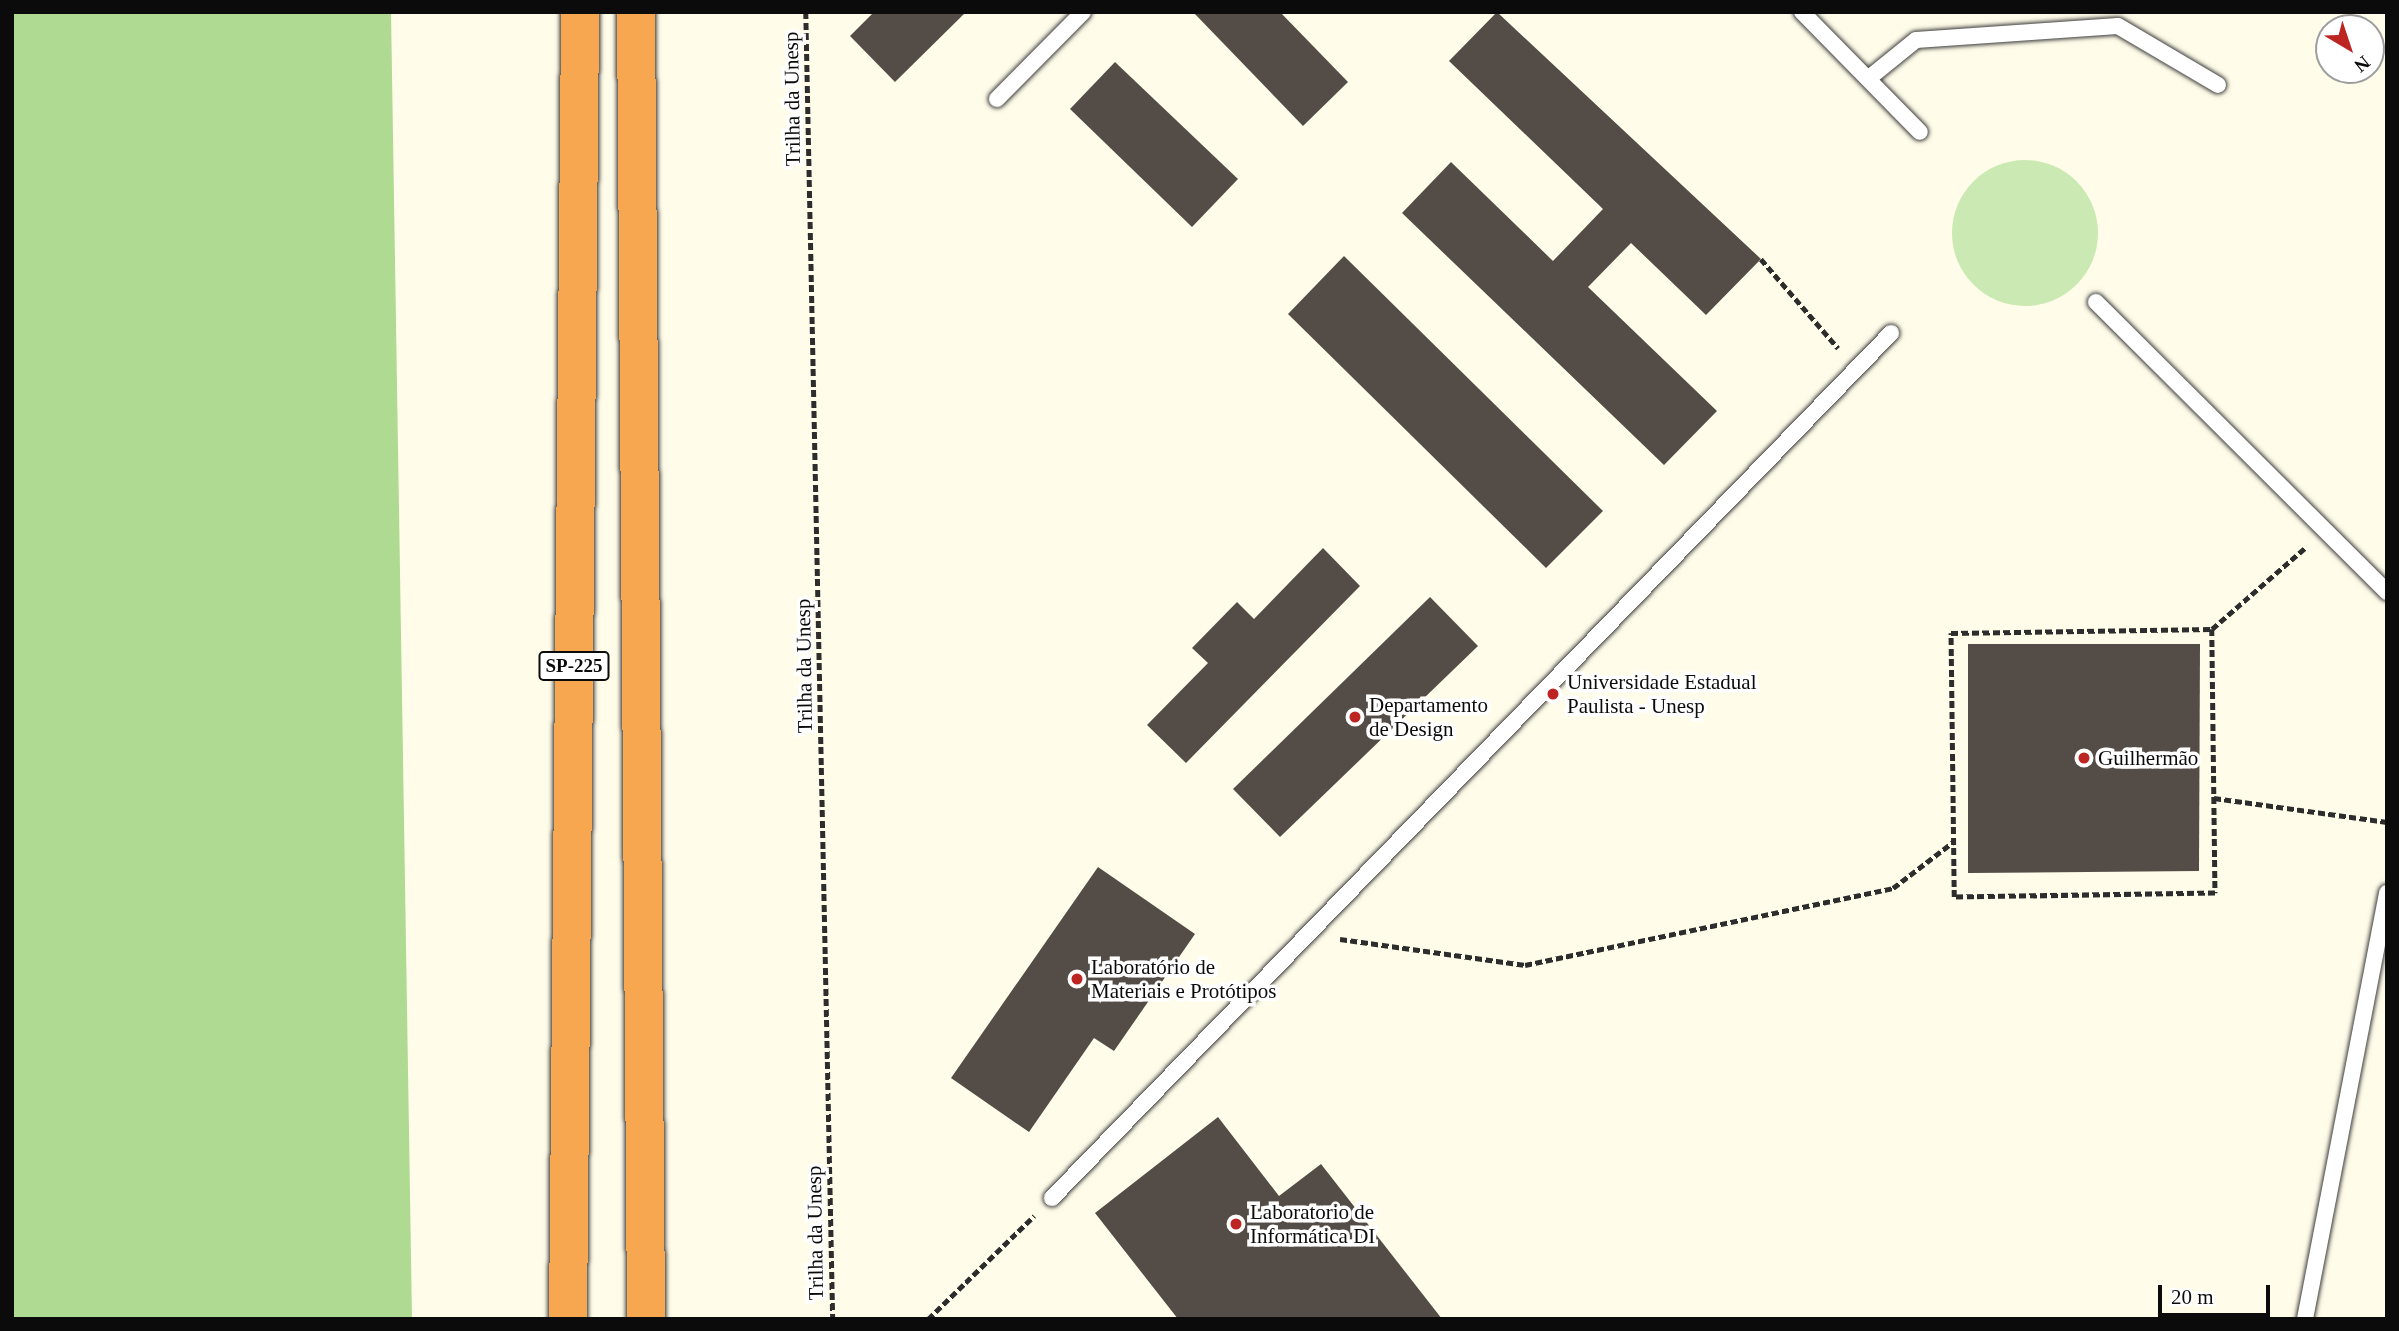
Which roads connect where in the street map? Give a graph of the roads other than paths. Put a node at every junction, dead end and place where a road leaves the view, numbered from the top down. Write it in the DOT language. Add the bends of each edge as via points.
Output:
graph roads {
  1 [pos="580,12"];
  2 [pos="636,12"];
  3 [pos="1083,12"];
  4 [pos="1802,12"];
  5 [pos="1869,78"];
  6 [pos="2218,85"];
  7 [pos="997,99"];
  8 [pos="1920,132"];
  9 [pos="2096,302"];
  10 [pos="1891,333"];
  11 [pos="2387,592"];
  12 [pos="2387,893"];
  13 [pos="1052,1198"];
  14 [pos="568,1319"];
  15 [pos="646,1319"];
  16 [pos="2305,1319"];
  1 -- 14 [label="highway, SP-225"];
  2 -- 15 [label="highway, SP-225"];
  3 -- 7 [label="lane"];
  4 -- 5 [label="lane"];
  5 -- 6 [label="lane" via="1916,40 2118,26"];
  5 -- 8 [label="lane"];
  9 -- 11 [label="lane"];
  10 -- 13 [label="lane"];
  12 -- 16 [label="lane"];
}
